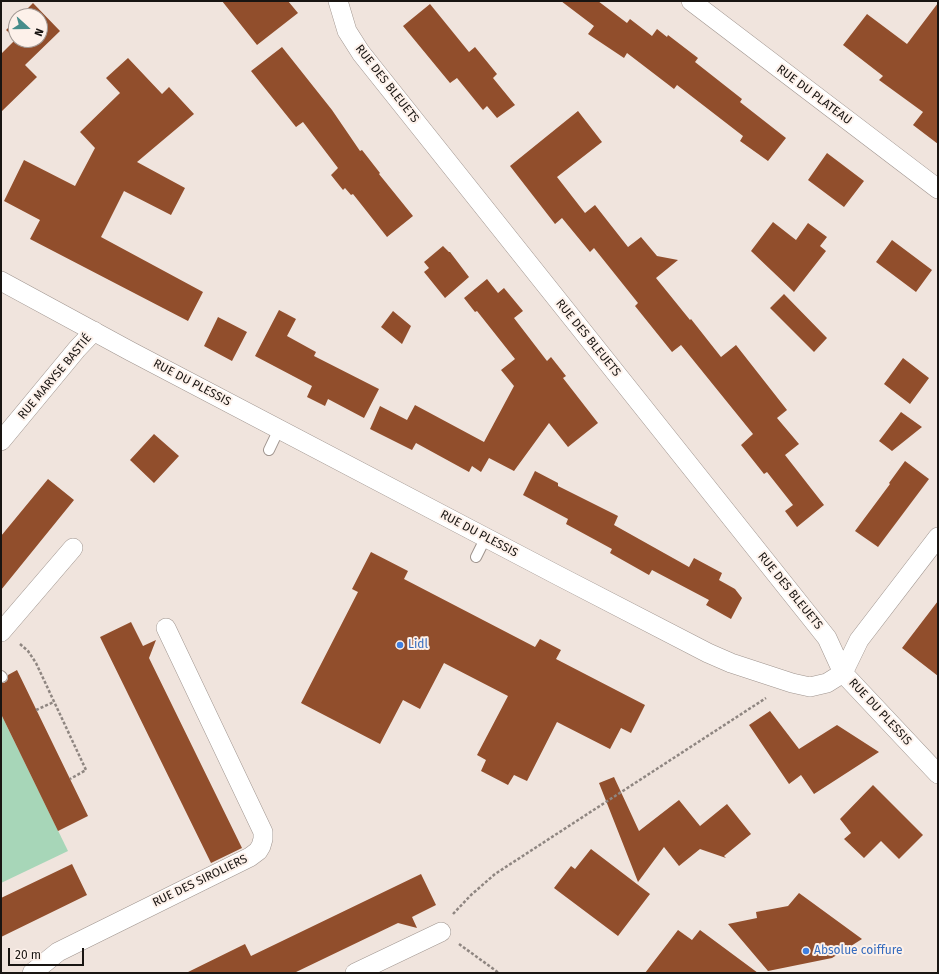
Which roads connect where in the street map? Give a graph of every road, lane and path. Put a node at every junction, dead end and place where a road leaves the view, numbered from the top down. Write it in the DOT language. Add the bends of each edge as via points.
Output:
graph roads {
  1 [pos="338,1"];
  2 [pos="691,1"];
  3 [pos="938,189"];
  4 [pos="1,281"];
  5 [pos="94,331"];
  6 [pos="280,429"];
  7 [pos="1,441"];
  8 [pos="269,450"];
  9 [pos="486,537"];
  10 [pos="938,537"];
  11 [pos="72,548"];
  12 [pos="476,557"];
  13 [pos="166,628"];
  14 [pos="1,631"];
  15 [pos="843,673"];
  16 [pos="776,678"];
  17 [pos="54,702"];
  18 [pos="36,710"];
  19 [pos="938,774"];
  20 [pos="70,779"];
  21 [pos="441,932"];
  22 [pos="32,973"];
  23 [pos="355,973"];
  24 [pos="499,973"];
  1 -- 15 [label="street, RUE DES BLEUETS" via="347,31 361,53 828,638"];
  2 -- 3 [label="street, RUE DU PLATEAU"];
  4 -- 5 [label="street, RUE DU PLESSIS"];
  5 -- 6 [label="street, RUE DU PLESSIS"];
  5 -- 7 [label="street, RUE MARYSE BASTIÉ"];
  6 -- 8 [label="lane"];
  6 -- 9 [label="street, RUE DU PLESSIS"];
  9 -- 12 [label="lane"];
  9 -- 16 [label="street, RUE DU PLESSIS" via="708,653"];
  10 -- 15 [label="street" via="859,640"];
  11 -- 14 [label="street"];
  13 -- 22 [label="street, RUE DES SIROLIERS" via="263,832 261,846 250,857 58,952"];
  14 -- 17 [label="path" via="28,651"];
  15 -- 16 [label="street, RUE DU PLESSIS" via="827,683 810,687"];
  15 -- 19 [label="street, RUE DU PLESSIS"];
  16 -- 21 [label="path" via="771,696 495,874 471,895"];
  17 -- 18 [label="path"];
  17 -- 20 [label="path" via="86,770"];
  21 -- 23 [label="street"];
  21 -- 24 [label="path"];
}
